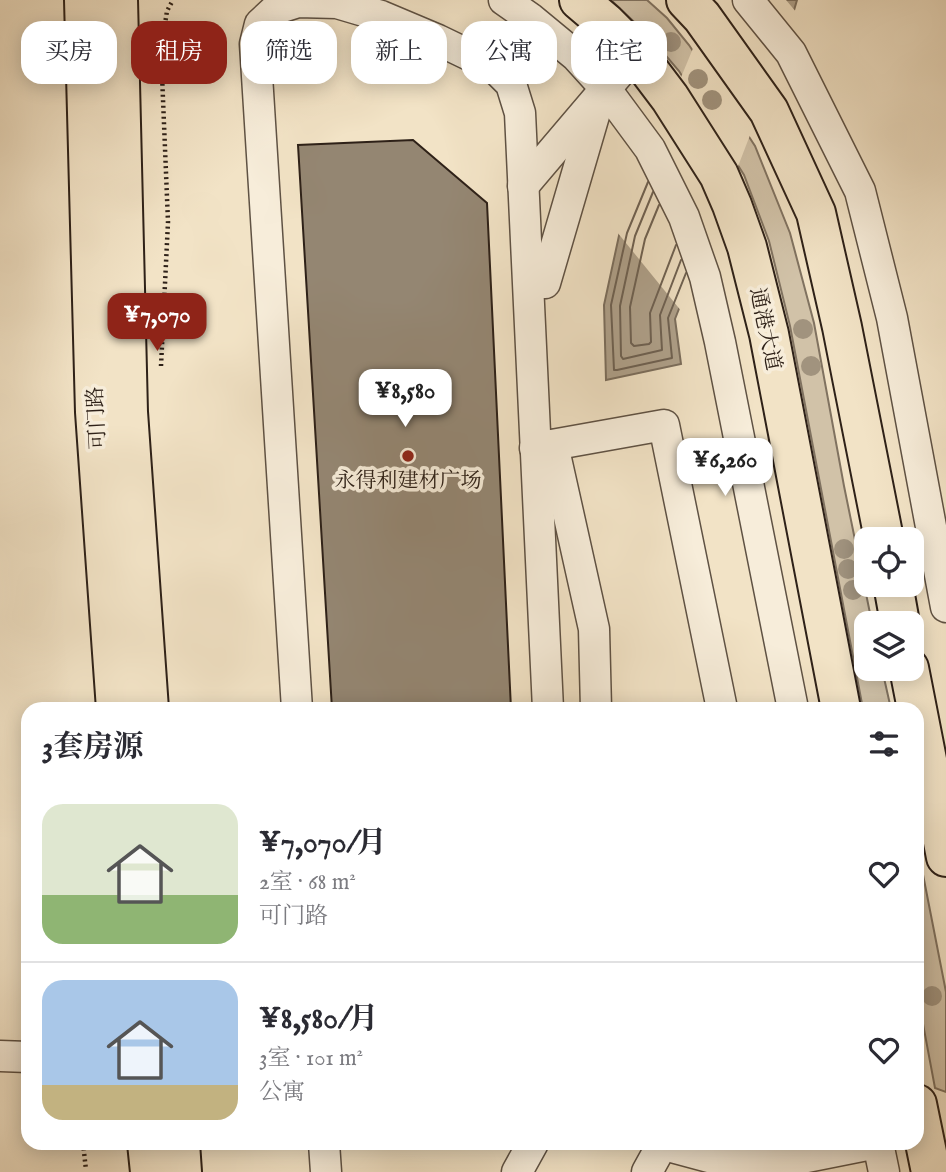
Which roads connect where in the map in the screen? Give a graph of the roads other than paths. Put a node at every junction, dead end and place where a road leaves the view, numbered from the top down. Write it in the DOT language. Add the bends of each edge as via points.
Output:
graph roads {
  1 [pos="77,0"];
  2 [pos="85,0"];
  3 [pos="118,0"];
  4 [pos="143,0"];
  5 [pos="503,0"];
  6 [pos="579,0"];
  7 [pos="748,0"];
  8 [pos="694,8"];
  9 [pos="87,21"];
  10 [pos="92,21"];
  11 [pos="112,21"];
  12 [pos="604,21"];
  13 [pos="117,35"];
  14 [pos="102,84"];
  15 [pos="105,84"];
  16 [pos="610,84"];
  17 [pos="659,84"];
  18 [pos="603,92"];
  19 [pos="523,186"];
  20 [pos="545,283"];
  21 [pos="544,447"];
  22 [pos="882,527"];
  23 [pos="946,607"];
  24 [pos="912,681"];
  25 [pos="116,702"];
  26 [pos="149,702"];
  27 [pos="297,702"];
  28 [pos="548,702"];
  29 [pos="596,702"];
  30 [pos="721,702"];
  31 [pos="792,702"];
  32 [pos="840,702"];
  33 [pos="916,702"];
  34 [pos="924,745"];
  35 [pos="946,857"];
  36 [pos="0,1056"];
  37 [pos="21,1057"];
  38 [pos="926,1129"];
  39 [pos="148,1150"];
  40 [pos="180,1150"];
  41 [pos="324,1150"];
  42 [pos="529,1150"];
  43 [pos="658,1150"];
  44 [pos="685,1150"];
  45 [pos="843,1150"];
  46 [pos="879,1150"];
  47 [pos="738,1168"];
  48 [pos="150,1172"];
  49 [pos="182,1172"];
  50 [pos="326,1172"];
  51 [pos="517,1172"];
  52 [pos="647,1172"];
  53 [pos="884,1172"];
  54 [pos="930,1172"];
  1 -- 9 [label="main road"];
  2 -- 10 [label="main road, 可门路"];
  3 -- 11 [label="main road, 可门路"];
  4 -- 13 [label="main road"];
  5 -- 18 [label="street" via="576,56"];
  6 -- 12 [label="main road, 通港大道"];
  7 -- 23 [label="street" via="791,53 860,191 892,318"];
  8 -- 22 [label="main road" via="769,111 816,213"];
  14 -- 25 [label="main road, 可门路" via="95,412"];
  15 -- 26 [label="main road, 可门路"];
  16 -- 18 [label="street"];
  17 -- 32 [label="main road, 通港大道" via="719,175 747,247 769,334"];
  18 -- 19 [label="street"];
  18 -- 20 [label="street"];
  18 -- 31 [label="street" via="650,149 684,217 705,277"];
  19 -- 21 [label="street"];
  19 -- 27 [label="street" via="520,113 511,84 494,67 381,16 337,3 298,2 275,9 260,24 255,44"];
  21 -- 28 [label="street"];
  21 -- 29 [label="street" via="594,629"];
  21 -- 30 [label="street" via="664,425"];
  24 -- 33 [label="main road"];
  34 -- 35 [label="main road"];
  36 -- 37 [label="street"];
  38 -- 54 [label="main road"];
  39 -- 48 [label="main road"];
  40 -- 49 [label="main road"];
  41 -- 50 [label="street"];
  42 -- 51 [label="street"];
  43 -- 52 [label="street"];
  44 -- 47 [label="street"];
  45 -- 47 [label="street"];
  46 -- 53 [label="street"];
}
